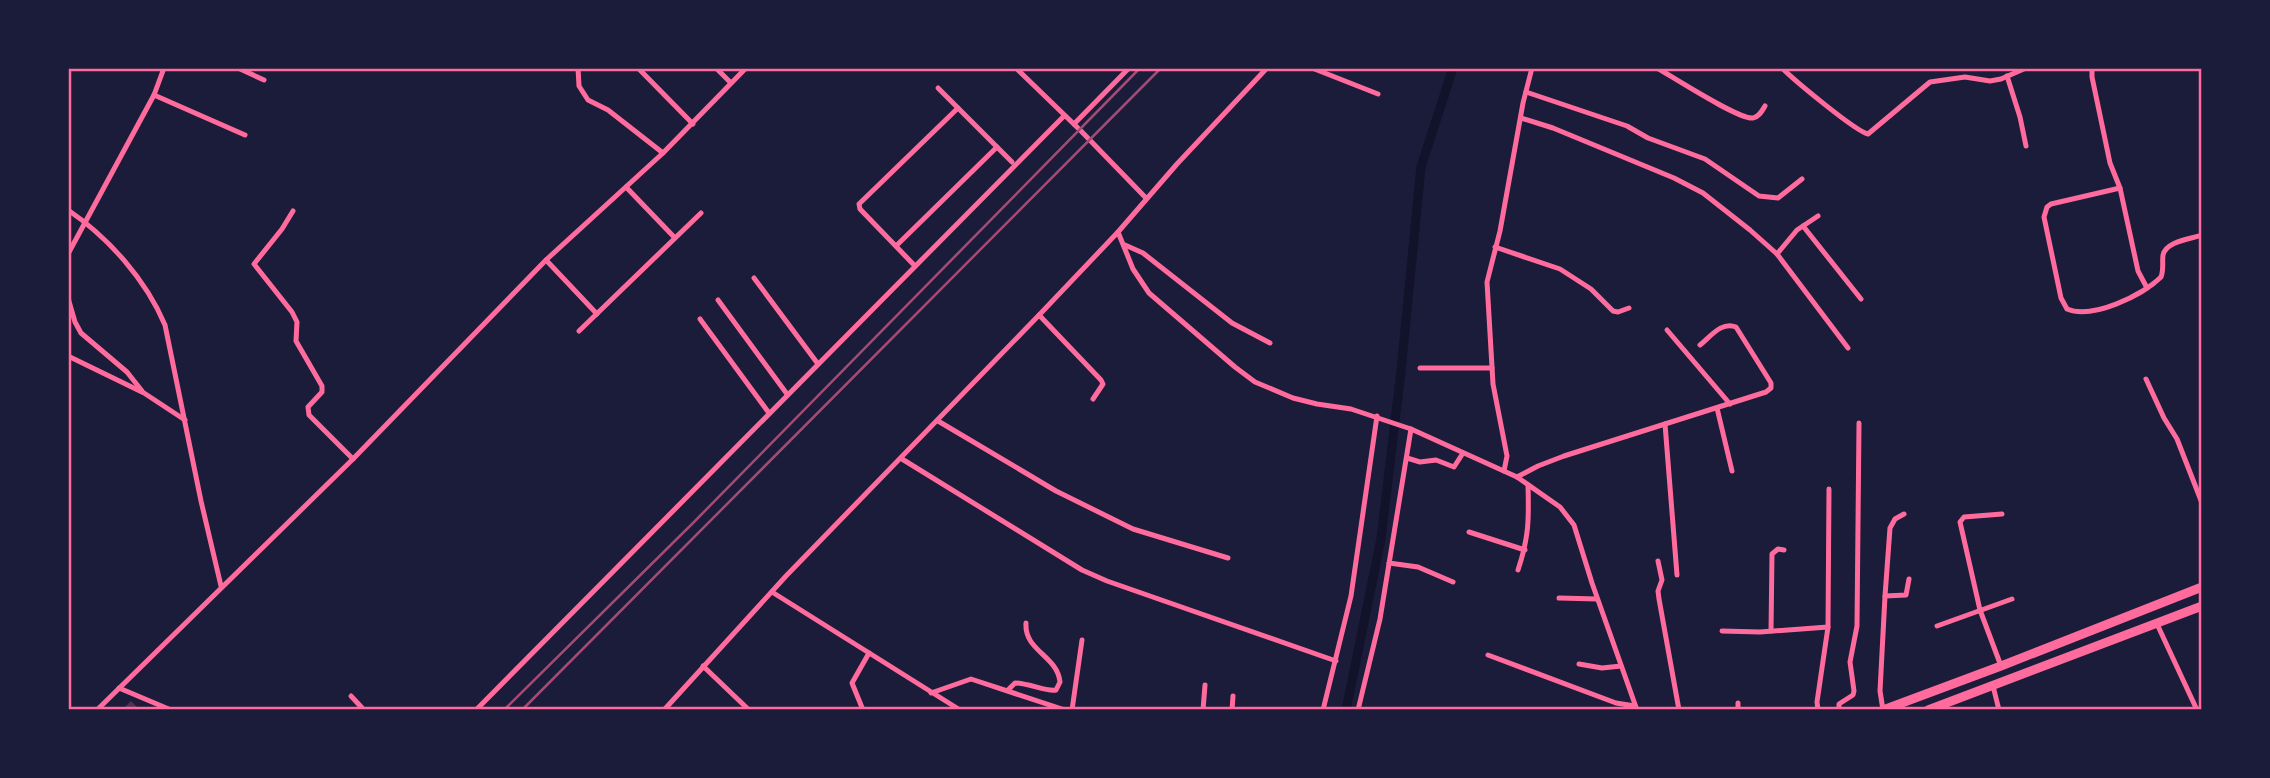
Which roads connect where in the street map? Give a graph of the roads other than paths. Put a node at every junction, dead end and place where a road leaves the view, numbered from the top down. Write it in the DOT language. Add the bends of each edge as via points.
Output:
graph roads {
  1 [pos="164,68"];
  2 [pos="238,68"];
  3 [pos="578,68"];
  4 [pos="638,68"];
  5 [pos="716,68"];
  6 [pos="746,68"];
  7 [pos="1016,68"];
  8 [pos="1129,68"];
  9 [pos="1267,68"];
  10 [pos="1312,68"];
  11 [pos="1532,68"];
  12 [pos="1657,68"];
  13 [pos="1782,68"];
  14 [pos="2026,68"];
  15 [pos="2092,68"];
  16 [pos="2007,76"];
  17 [pos="264,80"];
  18 [pos="732,83"];
  19 [pos="938,88"];
  20 [pos="1526,92"];
  21 [pos="1378,94"];
  22 [pos="155,95"];
  23 [pos="1765,106"];
  24 [pos="958,108"];
  25 [pos="1065,116"];
  26 [pos="1521,118"];
  27 [pos="693,124"];
  28 [pos="1074,124"];
  29 [pos="245,135"];
  30 [pos="2026,146"];
  31 [pos="997,147"];
  32 [pos="663,153"];
  33 [pos="1012,162"];
  34 [pos="1802,178"];
  35 [pos="626,187"];
  36 [pos="2120,188"];
  37 [pos="1146,198"];
  38 [pos="68,210"];
  39 [pos="293,211"];
  40 [pos="701,213"];
  41 [pos="1818,216"];
  42 [pos="87,223"];
  43 [pos="1803,226"];
  44 [pos="1118,232"];
  45 [pos="2202,235"];
  46 [pos="675,238"];
  47 [pos="896,246"];
  48 [pos="1125,246"];
  49 [pos="1495,247"];
  50 [pos="68,254"];
  51 [pos="1777,254"];
  52 [pos="546,260"];
  53 [pos="915,266"];
  54 [pos="754,278"];
  55 [pos="2147,288"];
  56 [pos="68,298"];
  57 [pos="1861,299"];
  58 [pos="718,300"];
  59 [pos="1629,308"];
  60 [pos="597,314"];
  61 [pos="1040,315"];
  62 [pos="701,319"];
  63 [pos="1667,330"];
  64 [pos="579,331"];
  65 [pos="1270,343"];
  66 [pos="1700,345"];
  67 [pos="1848,348"];
  68 [pos="68,356"];
  69 [pos="818,364"];
  70 [pos="1420,368"];
  71 [pos="1492,368"];
  72 [pos="2146,379"];
  73 [pos="144,393"];
  74 [pos="787,394"];
  75 [pos="1093,399"];
  76 [pos="1730,404"];
  77 [pos="1717,408"];
  78 [pos="769,413"];
  79 [pos="1380,418"];
  80 [pos="185,420"];
  81 [pos="938,421"];
  82 [pos="1859,423"];
  83 [pos="1665,424"];
  84 [pos="1408,428"];
  85 [pos="1463,453"];
  86 [pos="902,458"];
  87 [pos="1407,458"];
  88 [pos="352,459"];
  89 [pos="1504,471"];
  90 [pos="1732,471"];
  91 [pos="1517,477"];
  92 [pos="1528,485"];
  93 [pos="1829,489"];
  94 [pos="2202,503"];
  95 [pos="1904,514"];
  96 [pos="2002,514"];
  97 [pos="1469,532"];
  98 [pos="1525,550"];
  99 [pos="1784,550"];
  100 [pos="1228,558"];
  101 [pos="1658,561"];
  102 [pos="1389,563"];
  103 [pos="1518,570"];
  104 [pos="1677,575"];
  105 [pos="1909,579"];
  106 [pos="1453,582"];
  107 [pos="221,586"];
  108 [pos="2202,587"];
  109 [pos="772,592"];
  110 [pos="1885,596"];
  111 [pos="1559,598"];
  112 [pos="1597,598"];
  113 [pos="2012,599"];
  114 [pos="2202,606"];
  115 [pos="1980,610"];
  116 [pos="1026,623"];
  117 [pos="2157,624"];
  118 [pos="1937,626"];
  119 [pos="1828,627"];
  120 [pos="1722,631"];
  121 [pos="1771,631"];
  122 [pos="1082,640"];
  123 [pos="869,653"];
  124 [pos="1488,655"];
  125 [pos="1336,661"];
  126 [pos="1579,664"];
  127 [pos="704,666"];
  128 [pos="1621,666"];
  129 [pos="2001,666"];
  130 [pos="1205,685"];
  131 [pos="1993,685"];
  132 [pos="119,688"];
  133 [pos="1008,690"];
  134 [pos="931,693"];
  135 [pos="351,696"];
  136 [pos="1233,696"];
  137 [pos="1636,708"];
  138 [pos="97,710"];
  139 [pos="171,710"];
  140 [pos="364,710"];
  141 [pos="476,710"];
  142 [pos="664,710"];
  143 [pos="749,710"];
  144 [pos="863,710"];
  145 [pos="960,710"];
  146 [pos="1065,710"];
  147 [pos="1072,710"];
  148 [pos="1203,710"];
  149 [pos="1232,710"];
  150 [pos="1323,710"];
  151 [pos="1358,710"];
  152 [pos="1679,710"];
  153 [pos="1818,710"];
  154 [pos="1839,710"];
  155 [pos="1883,710"];
  156 [pos="1928,710"];
  157 [pos="1999,710"];
  158 [pos="2197,710"];
  1 -- 22 [label="street"];
  2 -- 17 [label="street"];
  3 -- 32 [label="street" via="584,97"];
  4 -- 27 [label="street"];
  5 -- 18 [label="street"];
  6 -- 18 [label="street"];
  7 -- 25 [label="street"];
  8 -- 28 [label="street"];
  9 -- 37 [label="street"];
  10 -- 21 [label="street"];
  11 -- 20 [label="street"];
  12 -- 23 [label="street" via="1748,118 1758,116"];
  13 -- 16 [label="street" via="1797,84 1868,134 1930,82 1965,77 1990,81"];
  14 -- 16 [label="street"];
  15 -- 36 [label="street" via="2110,163"];
  16 -- 30 [label="street"];
  18 -- 27 [label="street"];
  19 -- 24 [label="street"];
  20 -- 26 [label="street"];
  20 -- 34 [label="street" via="1705,159 1759,196 1778,198"];
  22 -- 29 [label="street"];
  22 -- 42 [label="street"];
  24 -- 31 [label="street"];
  24 -- 47 [label="street" via="859,204"];
  25 -- 28 [label="street"];
  25 -- 53 [label="street"];
  26 -- 49 [label="street"];
  26 -- 51 [label="street" via="1690,185"];
  27 -- 32 [label="street"];
  28 -- 37 [label="street"];
  31 -- 33 [label="street"];
  31 -- 47 [label="street"];
  32 -- 35 [label="street"];
  35 -- 46 [label="street"];
  35 -- 52 [label="street"];
  36 -- 55 [label="street" via="2138,271"];
  36 -- 55 [label="street" via="2046,207 2062,298 2067,309 2085,311 2117,304"];
  37 -- 44 [label="street"];
  38 -- 42 [label="street"];
  39 -- 88 [label="street" via="254,264 295,318 296,341 323,386 308,407 309,415"];
  40 -- 46 [label="street"];
  41 -- 43 [label="street"];
  42 -- 50 [label="street"];
  42 -- 80 [label="street" via="156,303"];
  43 -- 51 [label="street"];
  43 -- 57 [label="street"];
  44 -- 48 [label="street"];
  44 -- 61 [label="street"];
  45 -- 55 [label="street" via="2168,247 2161,277"];
  46 -- 60 [label="street"];
  47 -- 53 [label="street"];
  48 -- 65 [label="street" via="1143,253 1232,323"];
  48 -- 79 [label="street" via="1149,293 1255,382 1293,398"];
  49 -- 59 [label="street" via="1560,269 1591,289 1613,311"];
  49 -- 71 [label="street" via="1487,282"];
  51 -- 67 [label="street"];
  52 -- 60 [label="street"];
  52 -- 88 [label="street"];
  53 -- 69 [label="street"];
  54 -- 69 [label="street"];
  56 -- 73 [label="street" via="81,333"];
  58 -- 74 [label="street"];
  60 -- 64 [label="street"];
  61 -- 75 [label="street" via="1103,384"];
  61 -- 81 [label="street"];
  62 -- 78 [label="street"];
  63 -- 76 [label="street"];
  66 -- 76 [label="street" via="1731,324 1771,383 1766,392"];
  68 -- 73 [label="street"];
  69 -- 74 [label="street"];
  70 -- 71 [label="street"];
  71 -- 89 [label="street" via="1507,456"];
  72 -- 94 [label="street"];
  73 -- 80 [label="street"];
  74 -- 78 [label="street"];
  76 -- 77 [label="street"];
  77 -- 83 [label="street"];
  77 -- 90 [label="street"];
  78 -- 141 [label="street"];
  79 -- 84 [label="street"];
  79 -- 125 [label="street"];
  80 -- 107 [label="street"];
  81 -- 86 [label="street"];
  81 -- 100 [label="street" via="1056,491 1133,529"];
  82 -- 154 [label="street" via="1857,626 1850,662 1854,691 1839,704"];
  83 -- 91 [label="street" via="1564,456"];
  83 -- 104 [label="street"];
  84 -- 85 [label="street"];
  84 -- 87 [label="street"];
  85 -- 87 [label="street" via="1454,467"];
  85 -- 89 [label="street"];
  86 -- 109 [label="street"];
  86 -- 125 [label="street" via="1082,570"];
  87 -- 102 [label="street"];
  88 -- 107 [label="street"];
  89 -- 91 [label="street"];
  91 -- 92 [label="street"];
  92 -- 98 [label="street"];
  92 -- 112 [label="street" via="1560,507 1574,525"];
  93 -- 119 [label="street"];
  95 -- 110 [label="street" via="1890,528"];
  96 -- 115 [label="street" via="1964,517 1960,522"];
  97 -- 98 [label="street"];
  98 -- 103 [label="street"];
  99 -- 121 [label="street" via="1772,554"];
  101 -- 152 [label="street" via="1659,599"];
  102 -- 106 [label="street" via="1418,567"];
  102 -- 151 [label="street"];
  105 -- 110 [label="street" via="1906,595"];
  107 -- 132 [label="street"];
  108 -- 129 [label="main road"];
  109 -- 123 [label="street"];
  109 -- 127 [label="street"];
  110 -- 155 [label="street" via="1880,681"];
  111 -- 112 [label="street"];
  112 -- 128 [label="street"];
  113 -- 115 [label="street"];
  114 -- 117 [label="main road"];
  115 -- 118 [label="street"];
  115 -- 129 [label="street"];
  116 -- 133 [label="street" via="1035,647 1055,665 1059,687 1052,691 1015,683"];
  117 -- 131 [label="main road"];
  117 -- 158 [label="street"];
  119 -- 121 [label="street"];
  119 -- 153 [label="street"];
  120 -- 121 [label="street"];
  122 -- 147 [label="street"];
  123 -- 134 [label="street"];
  123 -- 144 [label="street" via="852,684"];
  124 -- 137 [label="street"];
  125 -- 150 [label="street"];
  126 -- 128 [label="street"];
  127 -- 142 [label="street"];
  127 -- 143 [label="street"];
  128 -- 137 [label="street"];
  129 -- 155 [label="main road"];
  130 -- 148 [label="street"];
  131 -- 156 [label="main road"];
  131 -- 157 [label="street"];
  132 -- 138 [label="street"];
  132 -- 139 [label="street"];
  133 -- 134 [label="street" via="971,679"];
  133 -- 146 [label="street"];
  134 -- 145 [label="street"];
  135 -- 140 [label="street"];
  136 -- 149 [label="street"];
}
